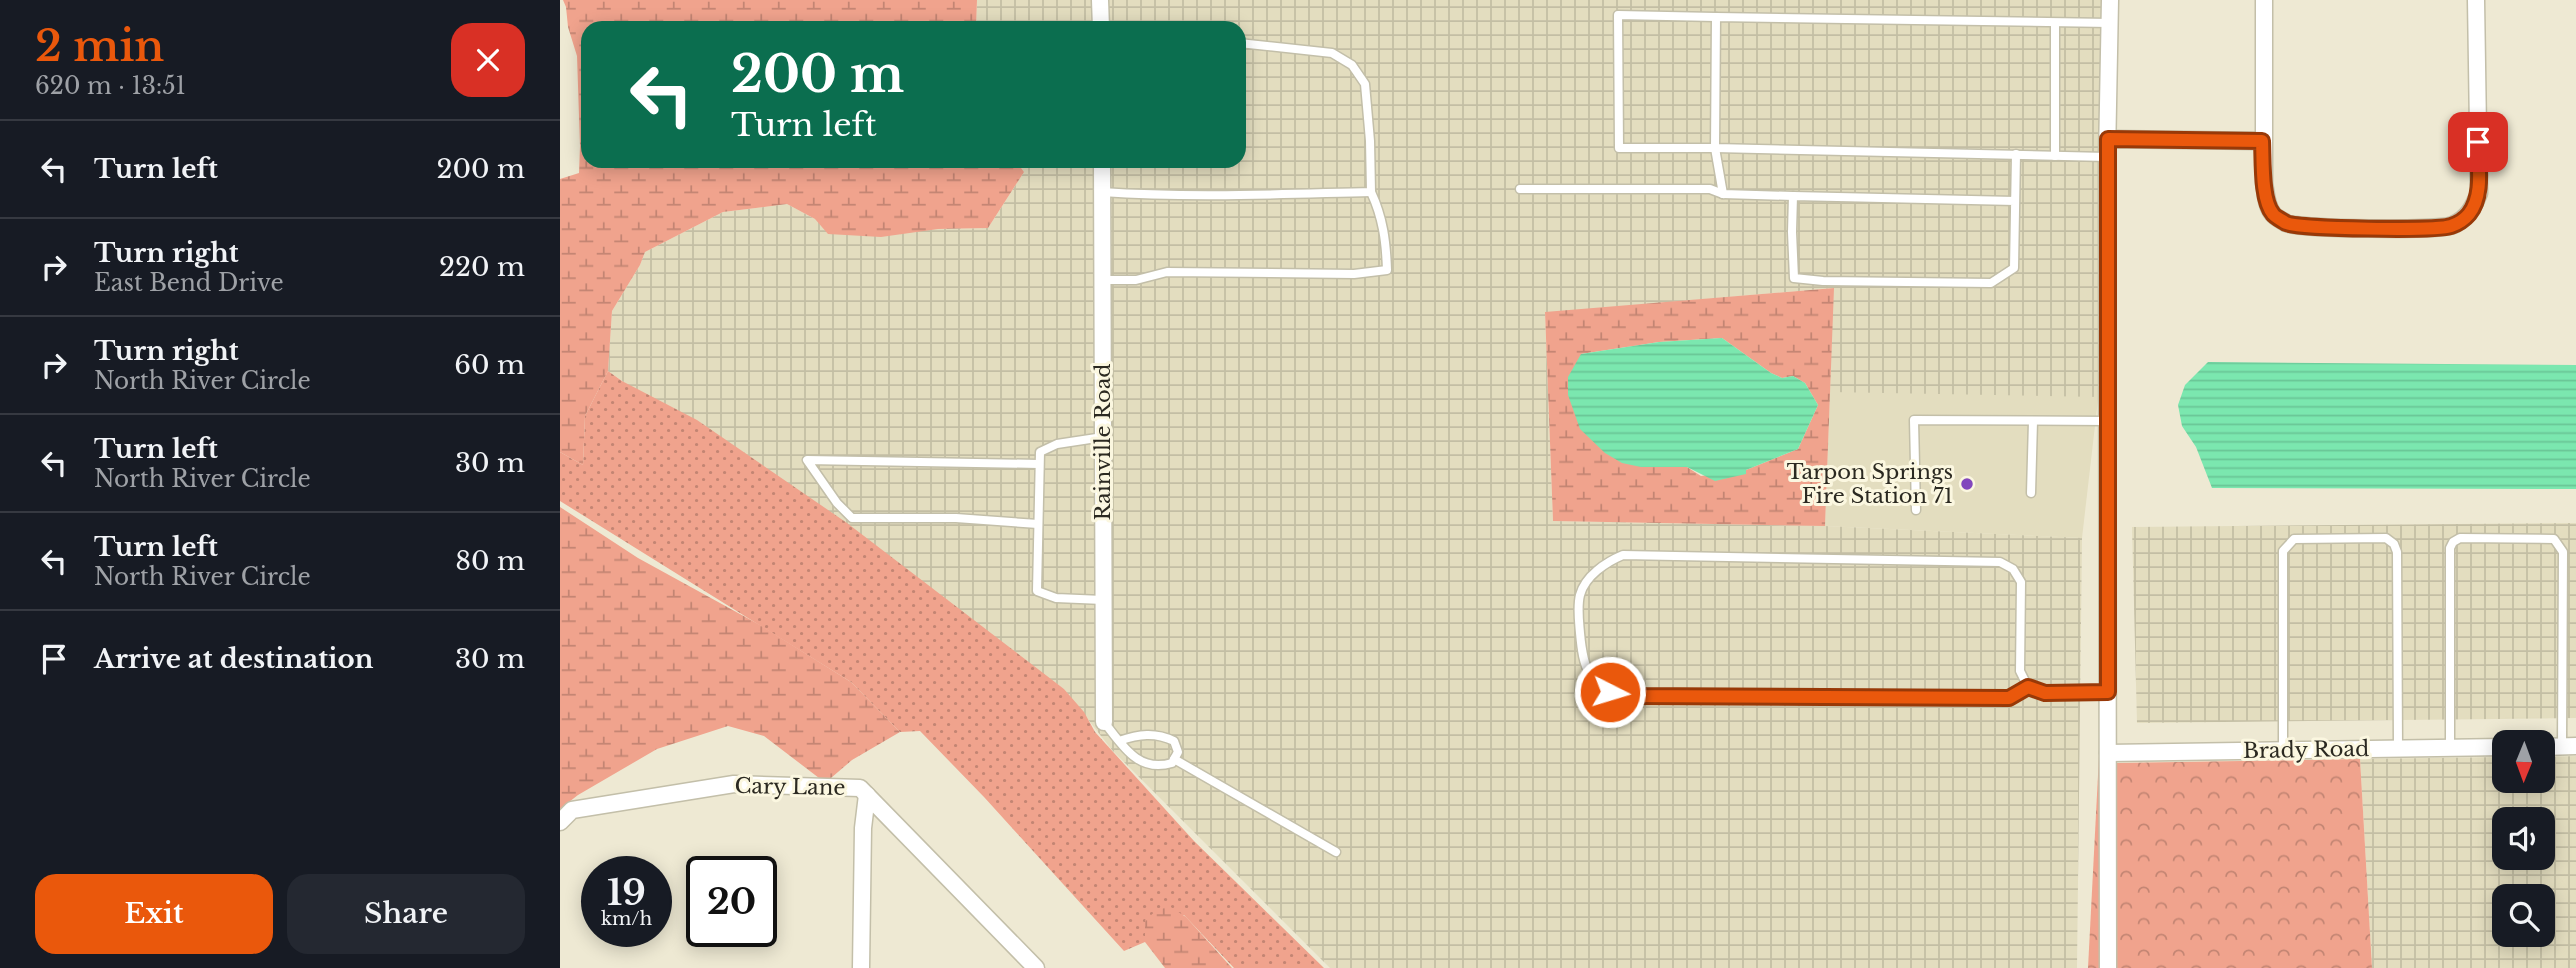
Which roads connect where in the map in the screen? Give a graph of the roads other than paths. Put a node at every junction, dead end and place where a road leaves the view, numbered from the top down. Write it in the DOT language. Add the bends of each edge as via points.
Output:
graph roads {
  1 [pos="1100,0"];
  2 [pos="2110,0"];
  3 [pos="2264,0"];
  4 [pos="2476,0"];
  5 [pos="1716,17"];
  6 [pos="1101,21"];
  7 [pos="2110,23"];
  8 [pos="2055,24"];
  9 [pos="1246,44"];
  10 [pos="2108,139"];
  11 [pos="2262,141"];
  12 [pos="1715,148"];
  13 [pos="2016,154"];
  14 [pos="2055,156"];
  15 [pos="2107,157"];
  16 [pos="1102,168"];
  17 [pos="1520,189"];
  18 [pos="1102,192"];
  19 [pos="1371,192"];
  20 [pos="1723,194"];
  21 [pos="1793,196"];
  22 [pos="2015,201"];
  23 [pos="1102,280"];
  24 [pos="2033,421"];
  25 [pos="2108,421"];
  26 [pos="1103,437"];
  27 [pos="1039,464"];
  28 [pos="2031,494"];
  29 [pos="1916,510"];
  30 [pos="1038,524"];
  31 [pos="1103,600"];
  32 [pos="2028,687"];
  33 [pos="2108,692"];
  34 [pos="1104,722"];
  35 [pos="1119,741"];
  36 [pos="2569,746"];
  37 [pos="2492,747"];
  38 [pos="2450,748"];
  39 [pos="2398,749"];
  40 [pos="2283,750"];
  41 [pos="2108,753"];
  42 [pos="1174,759"];
  43 [pos="867,795"];
  44 [pos="560,822"];
  45 [pos="1336,852"];
  46 [pos="861,968"];
  47 [pos="1036,968"];
  48 [pos="2108,968"];
  1 -- 6 [label="street"];
  2 -- 7 [label="street"];
  3 -- 11 [label="street"];
  4 -- 11 [label="street" via="2479,193 2467,217 2450,226 2287,223 2273,214 2267,202"];
  5 -- 8 [label="lane"];
  5 -- 12 [label="lane"];
  5 -- 12 [label="lane" via="1618,15 1619,148"];
  7 -- 8 [label="lane"];
  7 -- 10 [label="street"];
  8 -- 14 [label="lane"];
  9 -- 19 [label="lane" via="1332,53 1352,65 1365,84"];
  10 -- 11 [label="street"];
  10 -- 15 [label="street"];
  12 -- 13 [label="lane"];
  12 -- 20 [label="lane"];
  13 -- 14 [label="lane"];
  13 -- 22 [label="lane"];
  14 -- 15 [label="lane"];
  15 -- 25 [label="street"];
  16 -- 18 [label="street, Rainville Road"];
  17 -- 20 [label="lane" via="1710,189"];
  18 -- 19 [label="lane"];
  18 -- 23 [label="street, Rainville Road"];
  19 -- 23 [label="lane" via="1386,237 1387,270 1354,274 1167,272 1136,280"];
  20 -- 21 [label="lane"];
  21 -- 22 [label="lane"];
  21 -- 22 [label="lane" via="1794,278 1864,282 1991,283 2014,268"];
  23 -- 26 [label="street, Rainville Road"];
  24 -- 25 [label="lane"];
  24 -- 28 [label="lane"];
  24 -- 29 [label="lane" via="1914,420"];
  25 -- 33 [label="street"];
  26 -- 27 [label="lane" via="1056,444 1040,452"];
  26 -- 31 [label="street, Rainville Road"];
  27 -- 30 [label="lane"];
  27 -- 30 [label="lane" via="807,460 852,518"];
  30 -- 31 [label="lane" via="1037,591 1056,598"];
  31 -- 34 [label="street, Rainville Road"];
  32 -- 32 [label="lane" via="2020,671 2021,582 2013,569 2000,562 1623,555 1600,568 1580,594 1582,659 1597,683 1618,694 2009,698"];
  32 -- 33 [label="lane" via="2045,693"];
  33 -- 41 [label="street"];
  34 -- 35 [label="lane"];
  35 -- 42 [label="lane" via="1133,758 1159,767"];
  35 -- 42 [label="lane" via="1140,734 1163,735 1174,741 1178,752"];
  36 -- 38 [label="lane" via="2560,544 2554,539 2460,538 2450,548"];
  37 -- 38 [label="street, Brady Road"];
  38 -- 39 [label="street, Brady Road"];
  39 -- 40 [label="street, Brady Road"];
  39 -- 40 [label="lane" via="2398,552 2386,538 2294,538 2283,551"];
  40 -- 41 [label="street, Brady Road"];
  41 -- 48 [label="street"];
  42 -- 45 [label="lane"];
  43 -- 44 [label="street, Cary Lane" via="860,788 734,784 572,810"];
  43 -- 46 [label="street"];
  43 -- 47 [label="street, Cary Lane"];
}
